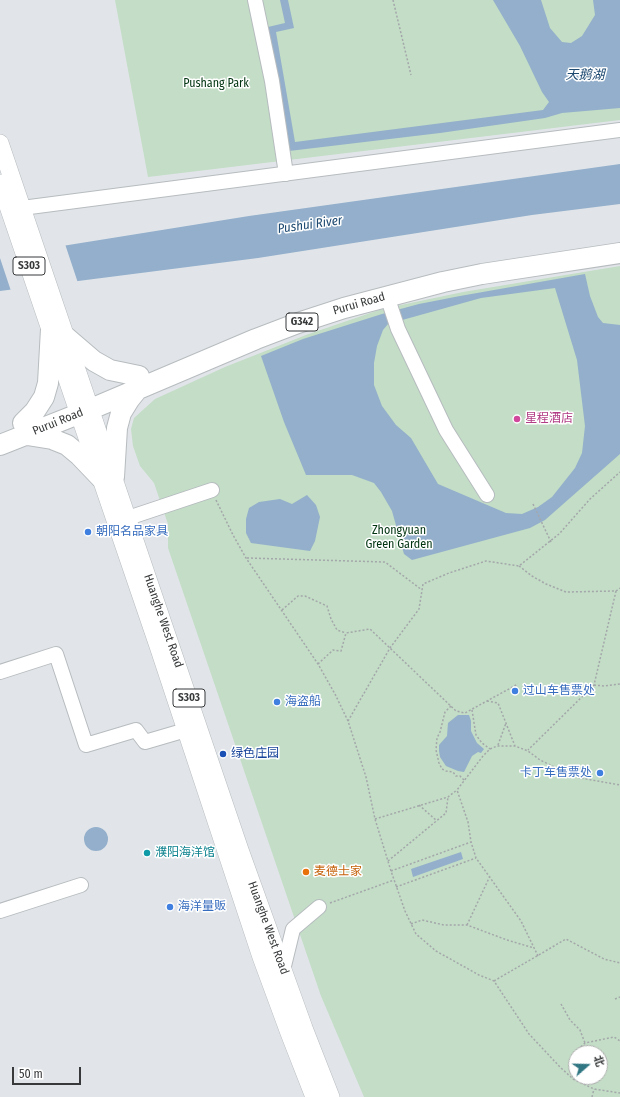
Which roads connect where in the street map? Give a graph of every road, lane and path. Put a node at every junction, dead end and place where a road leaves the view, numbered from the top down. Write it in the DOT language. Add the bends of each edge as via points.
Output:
graph roads {
  1 [pos="256,0"];
  2 [pos="393,0"];
  3 [pos="411,75"];
  4 [pos="620,130"];
  5 [pos="0,143"];
  6 [pos="286,174"];
  7 [pos="0,182"];
  8 [pos="22,208"];
  9 [pos="24,232"];
  10 [pos="620,243"];
  11 [pos="620,253"];
  12 [pos="386,296"];
  13 [pos="58,333"];
  14 [pos="138,383"];
  15 [pos="83,405"];
  16 [pos="25,429"];
  17 [pos="0,432"];
  18 [pos="0,445"];
  19 [pos="620,472"];
  20 [pos="108,477"];
  21 [pos="212,490"];
  22 [pos="487,495"];
  23 [pos="534,504"];
  24 [pos="128,518"];
  25 [pos="551,542"];
  26 [pos="246,558"];
  27 [pos="519,566"];
  28 [pos="620,588"];
  29 [pos="422,590"];
  30 [pos="616,591"];
  31 [pos="282,610"];
  32 [pos="346,633"];
  33 [pos="390,648"];
  34 [pos="318,664"];
  35 [pos="0,672"];
  36 [pos="518,684"];
  37 [pos="594,684"];
  38 [pos="620,684"];
  39 [pos="487,701"];
  40 [pos="451,706"];
  41 [pos="472,710"];
  42 [pos="348,721"];
  43 [pos="506,723"];
  44 [pos="186,730"];
  45 [pos="498,746"];
  46 [pos="515,746"];
  47 [pos="490,749"];
  48 [pos="528,751"];
  49 [pos="464,780"];
  50 [pos="620,785"];
  51 [pos="457,790"];
  52 [pos="448,797"];
  53 [pos="419,805"];
  54 [pos="375,819"];
  55 [pos="437,821"];
  56 [pos="471,842"];
  57 [pos="476,858"];
  58 [pos="388,861"];
  59 [pos="391,871"];
  60 [pos="490,876"];
  61 [pos="394,880"];
  62 [pos="81,884"];
  63 [pos="396,887"];
  64 [pos="318,907"];
  65 [pos="0,911"];
  66 [pos="411,924"];
  67 [pos="467,925"];
  68 [pos="534,948"];
  69 [pos="538,956"];
  70 [pos="620,963"];
  71 [pos="284,970"];
  72 [pos="494,980"];
  73 [pos="620,997"];
  74 [pos="615,999"];
  75 [pos="561,1004"];
  76 [pos="620,1041"];
  77 [pos="585,1043"];
  78 [pos="594,1089"];
  79 [pos="620,1093"];
  80 [pos="314,1097"];
  81 [pos="331,1097"];
  82 [pos="592,1097"];
  1 -- 6 [label="street" via="272,81"];
  2 -- 3 [label="path"];
  4 -- 6 [label="street"];
  5 -- 8 [label="main road, Huanghe West Road / S303"];
  6 -- 8 [label="street"];
  7 -- 9 [label="main road, Huanghe West Road / S303"];
  8 -- 9 [label="main road, Huanghe West Road / S303"];
  9 -- 13 [label="main road, Huanghe West Road / S303"];
  10 -- 14 [label="highway, Purui Road / G342" via="467,267 348,296 295,314"];
  11 -- 12 [label="highway, Purui Road / G342" via="482,274"];
  12 -- 14 [label="highway, Purui Road / G342" via="298,323"];
  12 -- 22 [label="street" via="398,329 446,430"];
  13 -- 14 [label="highway" via="94,361"];
  13 -- 15 [label="main road, Huanghe West Road / S303"];
  13 -- 16 [label="highway" via="44,397"];
  14 -- 15 [label="highway, Purui Road / G342"];
  14 -- 20 [label="highway" via="121,413"];
  15 -- 16 [label="highway, Purui Road / G342"];
  15 -- 20 [label="main road, Huanghe West Road / S303"];
  16 -- 17 [label="highway, Purui Road / G342"];
  16 -- 18 [label="highway, Purui Road / G342"];
  16 -- 20 [label="highway" via="67,445"];
  19 -- 25 [label="path" via="590,499"];
  20 -- 24 [label="main road, Huanghe West Road / S303"];
  20 -- 44 [label="main road, Huanghe West Road / S303"];
  21 -- 24 [label="street"];
  21 -- 26 [label="path"];
  23 -- 25 [label="path"];
  24 -- 71 [label="main road, Huanghe West Road / S303" via="240,850"];
  25 -- 27 [label="path"];
  26 -- 29 [label="path" via="385,562"];
  26 -- 31 [label="path"];
  27 -- 29 [label="path" via="486,561 423,584"];
  27 -- 30 [label="path" via="546,584 566,592"];
  28 -- 30 [label="path"];
  29 -- 33 [label="path" via="420,608"];
  30 -- 37 [label="path"];
  31 -- 32 [label="path" via="298,596 305,596 327,606 337,630"];
  31 -- 34 [label="path"];
  32 -- 33 [label="path" via="370,629"];
  32 -- 34 [label="path" via="341,651 333,650"];
  33 -- 40 [label="path"];
  33 -- 42 [label="path"];
  34 -- 42 [label="path"];
  35 -- 44 [label="street" via="56,654 86,745 136,730 145,742"];
  36 -- 39 [label="path"];
  37 -- 38 [label="path"];
  37 -- 48 [label="path"];
  39 -- 41 [label="path"];
  39 -- 43 [label="path" via="498,703"];
  40 -- 41 [label="path" via="456,711 465,713"];
  40 -- 49 [label="path" via="445,712 436,738 436,750 442,769 453,772"];
  41 -- 47 [label="path" via="476,735"];
  42 -- 54 [label="path" via="366,777"];
  43 -- 45 [label="path"];
  43 -- 46 [label="path"];
  44 -- 80 [label="main road, Huanghe West Road / S303" via="261,957"];
  45 -- 46 [label="path"];
  45 -- 47 [label="path"];
  46 -- 48 [label="path"];
  47 -- 49 [label="path"];
  48 -- 50 [label="path" via="540,760 575,777"];
  49 -- 51 [label="path"];
  51 -- 52 [label="path"];
  51 -- 56 [label="path" via="468,822"];
  52 -- 53 [label="path"];
  52 -- 55 [label="path" via="446,813"];
  53 -- 54 [label="path"];
  53 -- 55 [label="path"];
  54 -- 58 [label="path"];
  55 -- 58 [label="path"];
  56 -- 57 [label="path"];
  56 -- 59 [label="path"];
  57 -- 60 [label="path"];
  57 -- 63 [label="path"];
  58 -- 59 [label="path"];
  59 -- 61 [label="path"];
  60 -- 67 [label="path"];
  60 -- 68 [label="path" via="521,921"];
  61 -- 63 [label="path"];
  61 -- 64 [label="path"];
  62 -- 65 [label="street"];
  63 -- 66 [label="path"];
  64 -- 71 [label="street" via="293,929"];
  66 -- 67 [label="path" via="422,920 444,925"];
  66 -- 72 [label="path" via="416,934 436,951"];
  67 -- 68 [label="path"];
  68 -- 69 [label="path"];
  69 -- 70 [label="path" via="566,939 604,959"];
  69 -- 72 [label="path"];
  71 -- 81 [label="main road, Huanghe West Road / S303"];
  72 -- 78 [label="path" via="529,1034 573,1079"];
  73 -- 74 [label="path"];
  75 -- 77 [label="path" via="570,1020 580,1030"];
  76 -- 77 [label="path" via="614,1037"];
  78 -- 79 [label="path"];
  78 -- 82 [label="path"];
}
